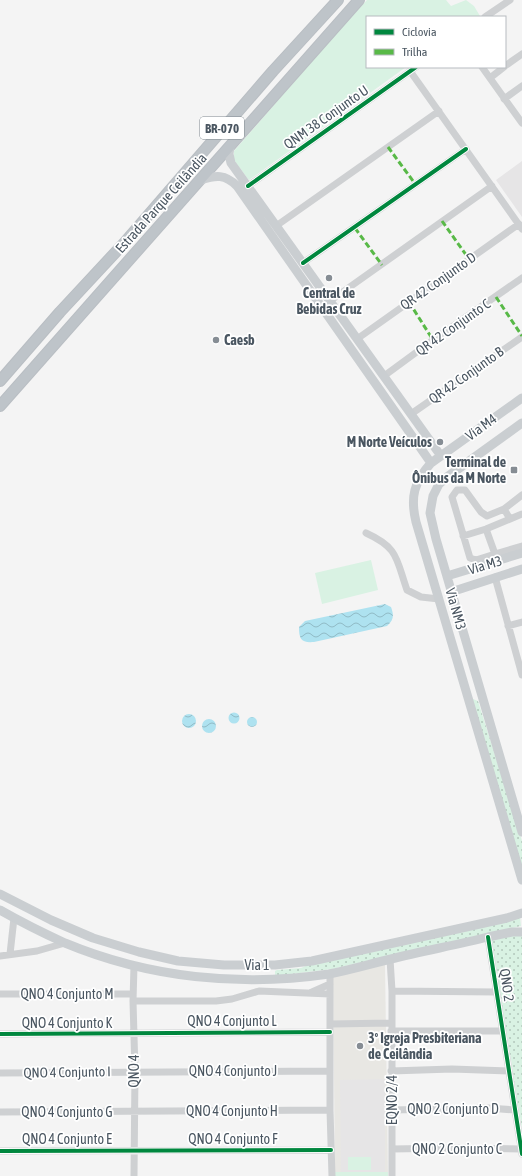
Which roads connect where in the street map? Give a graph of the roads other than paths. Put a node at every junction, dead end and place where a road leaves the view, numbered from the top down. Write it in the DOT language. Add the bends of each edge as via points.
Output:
graph roads {
  1 [pos="338,0"];
  2 [pos="359,0"];
  3 [pos="510,0"];
  4 [pos="487,16"];
  5 [pos="522,54"];
  6 [pos="506,66"];
  7 [pos="483,68"];
  8 [pos="503,68"];
  9 [pos="413,69"];
  10 [pos="490,78"];
  11 [pos="522,86"];
  12 [pos="504,99"];
  13 [pos="439,111"];
  14 [pos="519,114"];
  15 [pos="522,123"];
  16 [pos="230,146"];
  17 [pos="466,149"];
  18 [pos="201,180"];
  19 [pos="243,184"];
  20 [pos="492,186"];
  21 [pos="276,226"];
  22 [pos="520,227"];
  23 [pos="303,263"];
  24 [pos="96,274"];
  25 [pos="522,278"];
  26 [pos="107,285"];
  27 [pos="330,301"];
  28 [pos="522,337"];
  29 [pos="357,339"];
  30 [pos="384,376"];
  31 [pos="0,381"];
  32 [pos="522,398"];
  33 [pos="0,406"];
  34 [pos="411,414"];
  35 [pos="522,423"];
  36 [pos="423,432"];
  37 [pos="414,438"];
  38 [pos="441,456"];
  39 [pos="431,463"];
  40 [pos="522,495"];
  41 [pos="504,509"];
  42 [pos="522,514"];
  43 [pos="510,519"];
  44 [pos="486,529"];
  45 [pos="366,533"];
  46 [pos="462,536"];
  47 [pos="421,539"];
  48 [pos="436,539"];
  49 [pos="522,546"];
  50 [pos="495,554"];
  51 [pos="522,554"];
  52 [pos="441,556"];
  53 [pos="428,562"];
  54 [pos="471,569"];
  55 [pos="522,569"];
  56 [pos="447,576"];
  57 [pos="495,577"];
  58 [pos="477,583"];
  59 [pos="451,592"];
  60 [pos="439,599"];
  61 [pos="522,622"];
  62 [pos="508,626"];
  63 [pos="522,672"];
  64 [pos="478,681"];
  65 [pos="464,684"];
  66 [pos="483,699"];
  67 [pos="469,701"];
  68 [pos="522,832"];
  69 [pos="522,880"];
  70 [pos="0,894"];
  71 [pos="17,902"];
  72 [pos="0,910"];
  73 [pos="522,913"];
  74 [pos="14,918"];
  75 [pos="43,932"];
  76 [pos="522,932"];
  77 [pos="488,937"];
  78 [pos="65,943"];
  79 [pos="10,954"];
  80 [pos="0,956"];
  81 [pos="390,959"];
  82 [pos="312,961"];
  83 [pos="224,965"];
  84 [pos="134,966"];
  85 [pos="330,974"];
  86 [pos="277,979"];
  87 [pos="257,980"];
  88 [pos="330,984"];
  89 [pos="0,989"];
  90 [pos="392,991"];
  91 [pos="496,992"];
  92 [pos="310,993"];
  93 [pos="0,994"];
  94 [pos="330,994"];
  95 [pos="133,998"];
  96 [pos="391,1027"];
  97 [pos="330,1028"];
  98 [pos="503,1031"];
  99 [pos="134,1033"];
  100 [pos="0,1034"];
  101 [pos="135,1071"];
  102 [pos="330,1071"];
  103 [pos="391,1071"];
  104 [pos="509,1071"];
  105 [pos="0,1073"];
  106 [pos="330,1110"];
  107 [pos="392,1110"];
  108 [pos="515,1110"];
  109 [pos="134,1111"];
  110 [pos="0,1112"];
  111 [pos="392,1149"];
  112 [pos="134,1150"];
  113 [pos="331,1150"];
  114 [pos="0,1151"];
  115 [pos="522,1152"];
  116 [pos="134,1176"];
  117 [pos="332,1176"];
  118 [pos="392,1176"];
  1 -- 24 [label="highway, Estrada Parque Ceilândia / BR-070"];
  2 -- 16 [label="highway, Estrada Parque Ceilândia / BR-070"];
  3 -- 4 [label="street"];
  5 -- 6 [label="street"];
  7 -- 10 [label="street"];
  8 -- 10 [label="street"];
  9 -- 13 [label="street"];
  9 -- 19 [label="street, QNM 38 Conjunto U"];
  10 -- 12 [label="street"];
  11 -- 12 [label="street"];
  12 -- 14 [label="street"];
  13 -- 17 [label="street"];
  13 -- 21 [label="street"];
  14 -- 15 [label="street"];
  16 -- 18 [label="highway, Estrada Parque Ceilândia / BR-070"];
  16 -- 19 [label="main road" via="230,159"];
  17 -- 20 [label="street"];
  17 -- 23 [label="street"];
  18 -- 19 [label="main road" via="224,177"];
  18 -- 26 [label="highway, Estrada Parque Ceilândia / BR-070"];
  19 -- 21 [label="main road"];
  19 -- 37 [label="main road"];
  20 -- 22 [label="street"];
  20 -- 27 [label="street"];
  21 -- 23 [label="main road"];
  22 -- 29 [label="street, QR 42 Conjunto D"];
  23 -- 27 [label="main road"];
  24 -- 26 [label="highway" via="95,281 98,285"];
  24 -- 31 [label="highway, Estrada Parque Ceilândia / BR-070"];
  25 -- 30 [label="street, QR 42 Conjunto C"];
  26 -- 33 [label="highway, Estrada Parque Ceilândia / BR-070"];
  27 -- 29 [label="main road"];
  28 -- 34 [label="street, QR 42 Conjunto B"];
  29 -- 30 [label="main road"];
  30 -- 34 [label="main road"];
  32 -- 38 [label="main road, Via M4"];
  34 -- 36 [label="main road"];
  35 -- 48 [label="main road, Via NM3" via="439,484 433,496 430,513"];
  36 -- 37 [label="main road"];
  36 -- 38 [label="main road"];
  37 -- 39 [label="main road"];
  38 -- 39 [label="main road, Via NM3"];
  39 -- 47 [label="main road, Via NM3" via="418,479 414,492 414,512"];
  40 -- 41 [label="street"];
  41 -- 43 [label="street"];
  41 -- 46 [label="street" via="485,515 465,490 457,490 452,497"];
  42 -- 43 [label="street"];
  43 -- 44 [label="street"];
  44 -- 46 [label="street"];
  44 -- 50 [label="street"];
  45 -- 60 [label="street" via="393,550 408,590 421,597"];
  46 -- 50 [label="street" via="470,558 476,560"];
  47 -- 48 [label="main road" via="430,543"];
  47 -- 53 [label="main road, Via NM3"];
  48 -- 52 [label="main road, Via NM3"];
  49 -- 50 [label="street"];
  51 -- 54 [label="main road, Via M3"];
  52 -- 53 [label="main road" via="432,555"];
  52 -- 56 [label="main road, Via NM3"];
  53 -- 60 [label="main road, Via NM3"];
  54 -- 56 [label="main road, Via M3"];
  54 -- 58 [label="main road" via="470,578"];
  55 -- 57 [label="main road, Via M3"];
  56 -- 59 [label="main road, Via NM3"];
  57 -- 58 [label="main road, Via M3"];
  57 -- 62 [label="street"];
  58 -- 59 [label="main road, Via M3"];
  59 -- 64 [label="main road, Via NM3"];
  60 -- 65 [label="main road, Via NM3"];
  61 -- 62 [label="street"];
  62 -- 63 [label="street"];
  64 -- 65 [label="main road" via="473,685"];
  64 -- 66 [label="main road, Via NM3"];
  65 -- 67 [label="main road, Via NM3"];
  66 -- 67 [label="main road" via="472,695"];
  66 -- 68 [label="main road, Via NM3"];
  67 -- 69 [label="main road, Via NM3"];
  70 -- 71 [label="main road, Via 1"];
  71 -- 75 [label="main road" via="23,909 52,924 51,931"];
  71 -- 83 [label="main road, Via 1" via="93,938 139,952 178,961"];
  72 -- 74 [label="main road, Via 1"];
  73 -- 82 [label="main road, Via 1"];
  74 -- 75 [label="main road, Via 1"];
  74 -- 79 [label="street"];
  75 -- 78 [label="main road, Via 1"];
  76 -- 77 [label="main road, Via 1"];
  77 -- 81 [label="main road, Via 1"];
  77 -- 91 [label="street, QNO 2"];
  78 -- 79 [label="street" via="37,951"];
  78 -- 84 [label="main road, Via 1"];
  79 -- 80 [label="street"];
  81 -- 85 [label="main road, Via 1"];
  81 -- 90 [label="street, EQNO 2/4"];
  82 -- 83 [label="main road, Via 1" via="275,965"];
  82 -- 86 [label="main road" via="300,966 276,968 272,975"];
  83 -- 87 [label="main road" via="232,969 260,969 263,975"];
  84 -- 87 [label="main road, Via 1" via="191,977"];
  84 -- 95 [label="street, QNO 4"];
  85 -- 86 [label="main road, Via 1"];
  85 -- 88 [label="street"];
  86 -- 87 [label="main road, Via 1"];
  88 -- 92 [label="street"];
  88 -- 94 [label="street"];
  89 -- 93 [label="street"];
  90 -- 91 [label="street"];
  90 -- 96 [label="street, EQNO 2/4"];
  91 -- 98 [label="street, QNO 2"];
  92 -- 94 [label="street, QNO 4 Conjunto M"];
  92 -- 95 [label="street, QNO 4 Conjunto M" via="259,990 232,999 216,1001"];
  93 -- 95 [label="street, QNO 4 Conjunto M"];
  94 -- 97 [label="street"];
  95 -- 99 [label="street, QNO 4"];
  96 -- 97 [label="street"];
  96 -- 98 [label="street"];
  96 -- 103 [label="street, EQNO 2/4"];
  97 -- 99 [label="street, QNO 4 Conjunto L"];
  97 -- 102 [label="street"];
  98 -- 104 [label="street, QNO 2"];
  99 -- 100 [label="street, QNO 4 Conjunto K"];
  99 -- 101 [label="street, QNO 4"];
  101 -- 102 [label="street, QNO 4 Conjunto J"];
  101 -- 105 [label="street, QNO 4 Conjunto I"];
  101 -- 109 [label="street, QNO 4"];
  102 -- 106 [label="street"];
  103 -- 104 [label="street"];
  103 -- 107 [label="street, EQNO 2/4"];
  104 -- 108 [label="street, QNO 2"];
  106 -- 109 [label="street, QNO 4 Conjunto H"];
  106 -- 113 [label="street"];
  107 -- 108 [label="street, QNO 2 Conjunto D"];
  107 -- 111 [label="street, EQNO 2/4"];
  108 -- 115 [label="street, QNO 2"];
  109 -- 110 [label="street, QNO 4 Conjunto G"];
  109 -- 112 [label="street, QNO 4"];
  111 -- 115 [label="street, QNO 2 Conjunto C" via="453,1148"];
  111 -- 118 [label="street, EQNO 2/4"];
  112 -- 113 [label="street, QNO 4 Conjunto F"];
  112 -- 114 [label="street, QNO 4 Conjunto E"];
  112 -- 116 [label="street, QNO 4"];
  113 -- 117 [label="street"];
}
